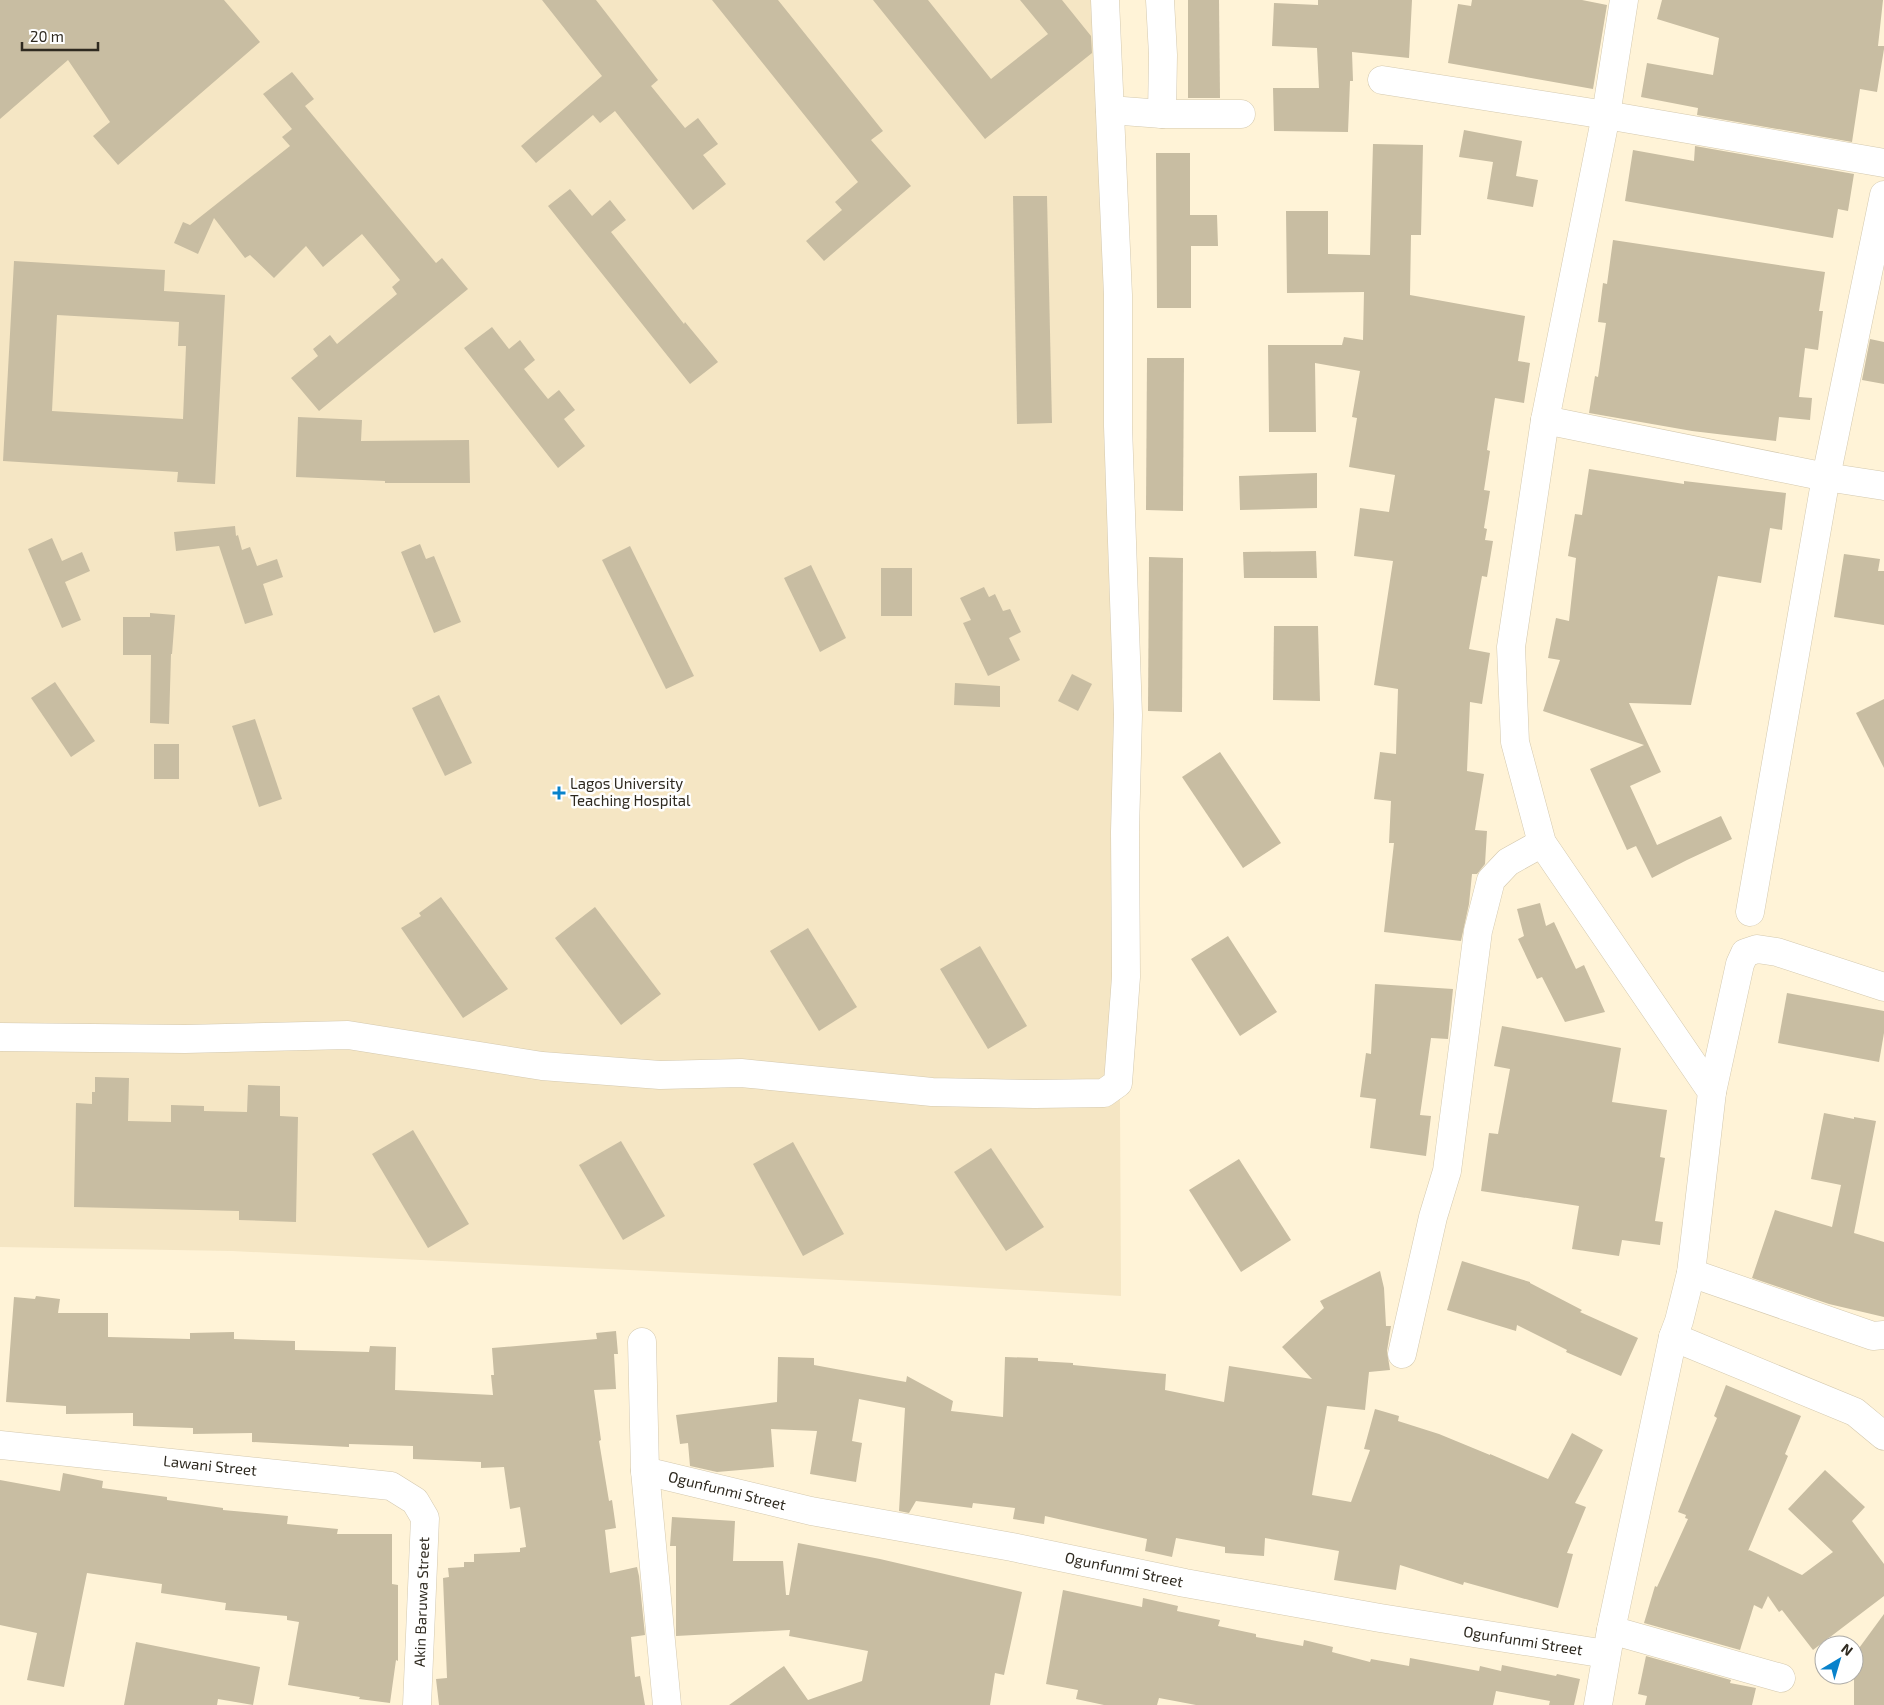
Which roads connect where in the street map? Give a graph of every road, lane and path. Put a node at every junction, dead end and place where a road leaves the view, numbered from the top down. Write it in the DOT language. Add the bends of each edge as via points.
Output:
graph roads {
  1 [pos="1105,0"];
  2 [pos="1160,0"];
  3 [pos="1624,0"];
  4 [pos="1382,80"];
  5 [pos="1110,110"];
  6 [pos="1162,114"];
  7 [pos="1241,114"];
  8 [pos="1606,115"];
  9 [pos="1884,163"];
  10 [pos="1884,195"];
  11 [pos="1544,420"];
  12 [pos="1826,477"];
  13 [pos="1884,486"];
  14 [pos="1542,843"];
  15 [pos="1750,912"];
  16 [pos="1884,987"];
  17 [pos="0,1037"];
  18 [pos="1712,1092"];
  19 [pos="1689,1281"];
  20 [pos="1676,1329"];
  21 [pos="1884,1335"];
  22 [pos="642,1342"];
  23 [pos="1402,1354"];
  24 [pos="1884,1436"];
  25 [pos="0,1445"];
  26 [pos="645,1471"];
  27 [pos="415,1501"];
  28 [pos="1608,1642"];
  29 [pos="1782,1678"];
  30 [pos="417,1705"];
  31 [pos="667,1705"];
  32 [pos="1598,1705"];
  1 -- 5 [label="street"];
  2 -- 6 [label="street"];
  3 -- 8 [label="street"];
  4 -- 8 [label="street"];
  5 -- 6 [label="street"];
  5 -- 17 [label="street" via="1128,714 1126,977 1118,1083 1104,1094 932,1092 741,1073 660,1075 542,1066 348,1035"];
  6 -- 7 [label="street"];
  8 -- 9 [label="street"];
  8 -- 11 [label="street"];
  10 -- 12 [label="street"];
  11 -- 12 [label="street"];
  11 -- 14 [label="street" via="1511,647 1515,742"];
  12 -- 13 [label="street"];
  12 -- 15 [label="street"];
  14 -- 18 [label="street"];
  14 -- 23 [label="street" via="1508,862 1491,880 1478,931 1447,1171 1433,1217"];
  16 -- 18 [label="street" via="1777,952 1757,949 1745,953"];
  18 -- 19 [label="street"];
  19 -- 20 [label="street"];
  19 -- 21 [label="street" via="1873,1336"];
  20 -- 24 [label="street" via="1855,1412"];
  20 -- 28 [label="street"];
  22 -- 26 [label="street"];
  25 -- 27 [label="street, Lawani Street" via="392,1486"];
  26 -- 28 [label="street, Ogunfunmi Street" via="811,1511 1380,1618"];
  26 -- 31 [label="street"];
  27 -- 30 [label="street, Akin Baruwa Street" via="425,1518"];
  28 -- 29 [label="street, Ogunfunmi Street"];
  28 -- 32 [label="street"];
}
